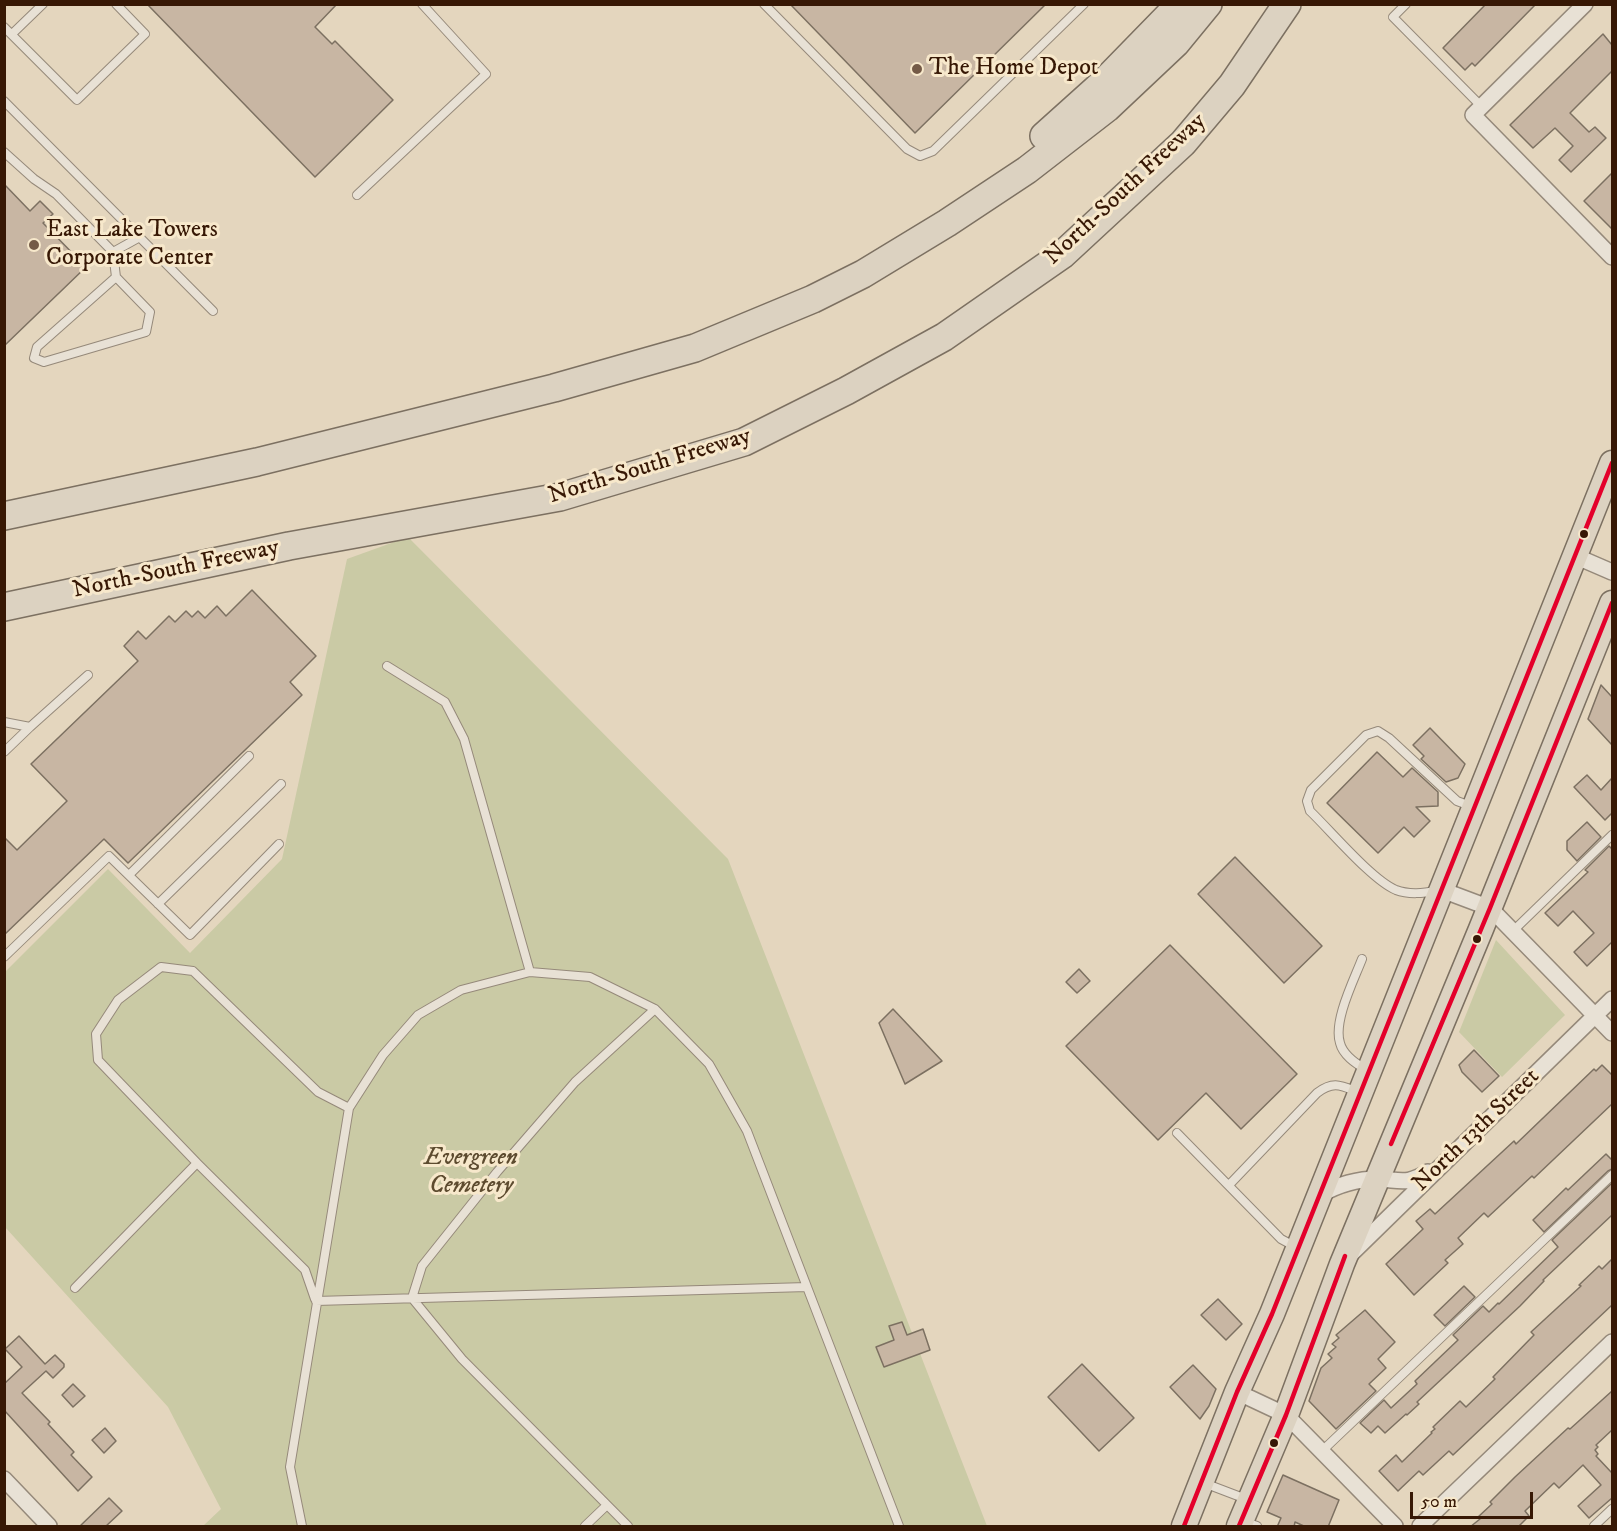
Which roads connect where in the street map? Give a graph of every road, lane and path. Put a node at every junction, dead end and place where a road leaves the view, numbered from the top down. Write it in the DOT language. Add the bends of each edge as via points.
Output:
graph roads {
  1 [pos="43,4"];
  2 [pos="116,4"];
  3 [pos="422,4"];
  4 [pos="764,4"];
  5 [pos="1084,4"];
  6 [pos="1180,4"];
  7 [pos="1208,4"];
  8 [pos="1287,4"];
  9 [pos="1307,4"];
  10 [pos="1406,4"];
  11 [pos="1586,4"];
  12 [pos="4,27"];
  13 [pos="12,34"];
  14 [pos="1232,85"];
  15 [pos="4,101"];
  16 [pos="1477,111"];
  17 [pos="4,152"];
  18 [pos="357,195"];
  19 [pos="947,223"];
  20 [pos="140,237"];
  21 [pos="114,252"];
  22 [pos="1612,257"];
  23 [pos="116,277"];
  24 [pos="213,311"];
  25 [pos="1612,463"];
  26 [pos="4,516"];
  27 [pos="1575,556"];
  28 [pos="1612,572"];
  29 [pos="1612,603"];
  30 [pos="4,607"];
  31 [pos="387,666"];
  32 [pos="88,675"];
  33 [pos="4,722"];
  34 [pos="30,727"];
  35 [pos="4,752"];
  36 [pos="249,756"];
  37 [pos="281,784"];
  38 [pos="1475,808"];
  39 [pos="1612,835"];
  40 [pos="279,844"];
  41 [pos="129,875"];
  42 [pos="1442,890"];
  43 [pos="158,904"];
  44 [pos="1490,908"];
  45 [pos="1513,931"];
  46 [pos="4,957"];
  47 [pos="1362,959"];
  48 [pos="530,972"];
  49 [pos="1612,999"];
  50 [pos="655,1009"];
  51 [pos="1595,1015"];
  52 [pos="1612,1034"];
  53 [pos="1365,1083"];
  54 [pos="349,1108"];
  55 [pos="1178,1133"];
  56 [pos="197,1163"];
  57 [pos="1443,1163"];
  58 [pos="1612,1175"];
  59 [pos="1377,1179"];
  60 [pos="1228,1185"];
  61 [pos="1320,1195"];
  62 [pos="1298,1248"];
  63 [pos="1342,1264"];
  64 [pos="807,1287"];
  65 [pos="75,1288"];
  66 [pos="412,1298"];
  67 [pos="316,1301"];
  68 [pos="1612,1342"];
  69 [pos="1237,1392"];
  70 [pos="1286,1414"];
  71 [pos="1322,1451"];
  72 [pos="4,1479"];
  73 [pos="1202,1482"];
  74 [pos="607,1505"];
  75 [pos="1612,1509"];
  76 [pos="1247,1519"];
  77 [pos="49,1527"];
  78 [pos="302,1527"];
  79 [pos="585,1527"];
  80 [pos="628,1527"];
  81 [pos="899,1527"];
  82 [pos="1184,1527"];
  83 [pos="1395,1527"];
  84 [pos="1420,1527"];
  85 [pos="1594,1527"];
  1 -- 13 [label="lane"];
  2 -- 13 [label="lane" via="145,34 77,100"];
  3 -- 18 [label="lane" via="486,74"];
  4 -- 5 [label="lane" via="907,149 920,156 933,151"];
  6 -- 19 [label="highway" via="1103,83"];
  7 -- 19 [label="highway" via="1176,43 1107,108 1027,170"];
  8 -- 14 [label="highway, North-South Freeway"];
  9 -- 14 [label="highway"];
  10 -- 16 [label="lane" via="1393,17"];
  11 -- 16 [label="street"];
  12 -- 13 [label="lane"];
  14 -- 30 [label="highway, North-South Freeway" via="1183,143 1062,255 944,337 744,442 560,497 290,546"];
  15 -- 20 [label="lane"];
  16 -- 22 [label="street"];
  17 -- 21 [label="lane" via="56,194"];
  19 -- 26 [label="highway" via="813,299 695,348 554,388 257,462"];
  20 -- 21 [label="lane"];
  20 -- 24 [label="lane"];
  21 -- 23 [label="lane"];
  23 -- 23 [label="lane" via="37,347 34,358 44,362 146,332 150,312"];
  25 -- 27 [label="main road"];
  27 -- 28 [label="street"];
  27 -- 38 [label="main road"];
  29 -- 44 [label="main road"];
  31 -- 48 [label="lane" via="445,702 464,739"];
  32 -- 34 [label="lane"];
  33 -- 34 [label="lane"];
  34 -- 35 [label="lane"];
  36 -- 41 [label="lane"];
  37 -- 43 [label="lane"];
  38 -- 42 [label="main road"];
  38 -- 42 [label="lane" via="1457,801 1378,731 1366,735 1311,790 1306,801 1310,811 1377,878 1396,890 1420,894"];
  39 -- 45 [label="lane"];
  40 -- 43 [label="lane" via="190,935"];
  41 -- 43 [label="lane"];
  41 -- 46 [label="lane" via="109,856"];
  42 -- 44 [label="street"];
  42 -- 53 [label="main road"];
  44 -- 45 [label="street"];
  44 -- 59 [label="main road"];
  45 -- 51 [label="street"];
  47 -- 53 [label="lane" via="1338,1025 1340,1044"];
  48 -- 50 [label="lane" via="590,977"];
  48 -- 54 [label="lane" via="461,990 418,1015 383,1055"];
  49 -- 51 [label="street, North 13th Street"];
  50 -- 64 [label="lane" via="709,1064 747,1131"];
  50 -- 66 [label="lane" via="575,1082 497,1172 422,1266"];
  51 -- 52 [label="street"];
  51 -- 57 [label="street, North 13th Street"];
  53 -- 60 [label="lane" via="1328,1085 1317,1093"];
  53 -- 61 [label="main road"];
  54 -- 56 [label="lane" via="318,1092 193,971 160,967 118,1000 96,1034 98,1060"];
  54 -- 67 [label="lane"];
  55 -- 60 [label="lane"];
  56 -- 65 [label="lane"];
  56 -- 67 [label="lane" via="305,1270"];
  57 -- 59 [label="street" via="1407,1182"];
  57 -- 63 [label="street, North 13th Street"];
  58 -- 71 [label="lane"];
  59 -- 61 [label="street" via="1343,1182"];
  59 -- 63 [label="main road"];
  60 -- 62 [label="lane" via="1281,1239"];
  61 -- 62 [label="main road"];
  62 -- 69 [label="main road"];
  63 -- 70 [label="main road"];
  64 -- 66 [label="lane"];
  64 -- 81 [label="lane"];
  66 -- 67 [label="lane"];
  66 -- 74 [label="lane" via="462,1359"];
  67 -- 78 [label="lane" via="290,1467"];
  68 -- 84 [label="street"];
  69 -- 70 [label="street"];
  69 -- 73 [label="main road"];
  70 -- 71 [label="street"];
  70 -- 76 [label="main road"];
  71 -- 83 [label="street"];
  72 -- 77 [label="street"];
  73 -- 76 [label="lane"];
  73 -- 82 [label="main road"];
  74 -- 79 [label="lane"];
  74 -- 80 [label="lane"];
  75 -- 85 [label="lane"];
}
